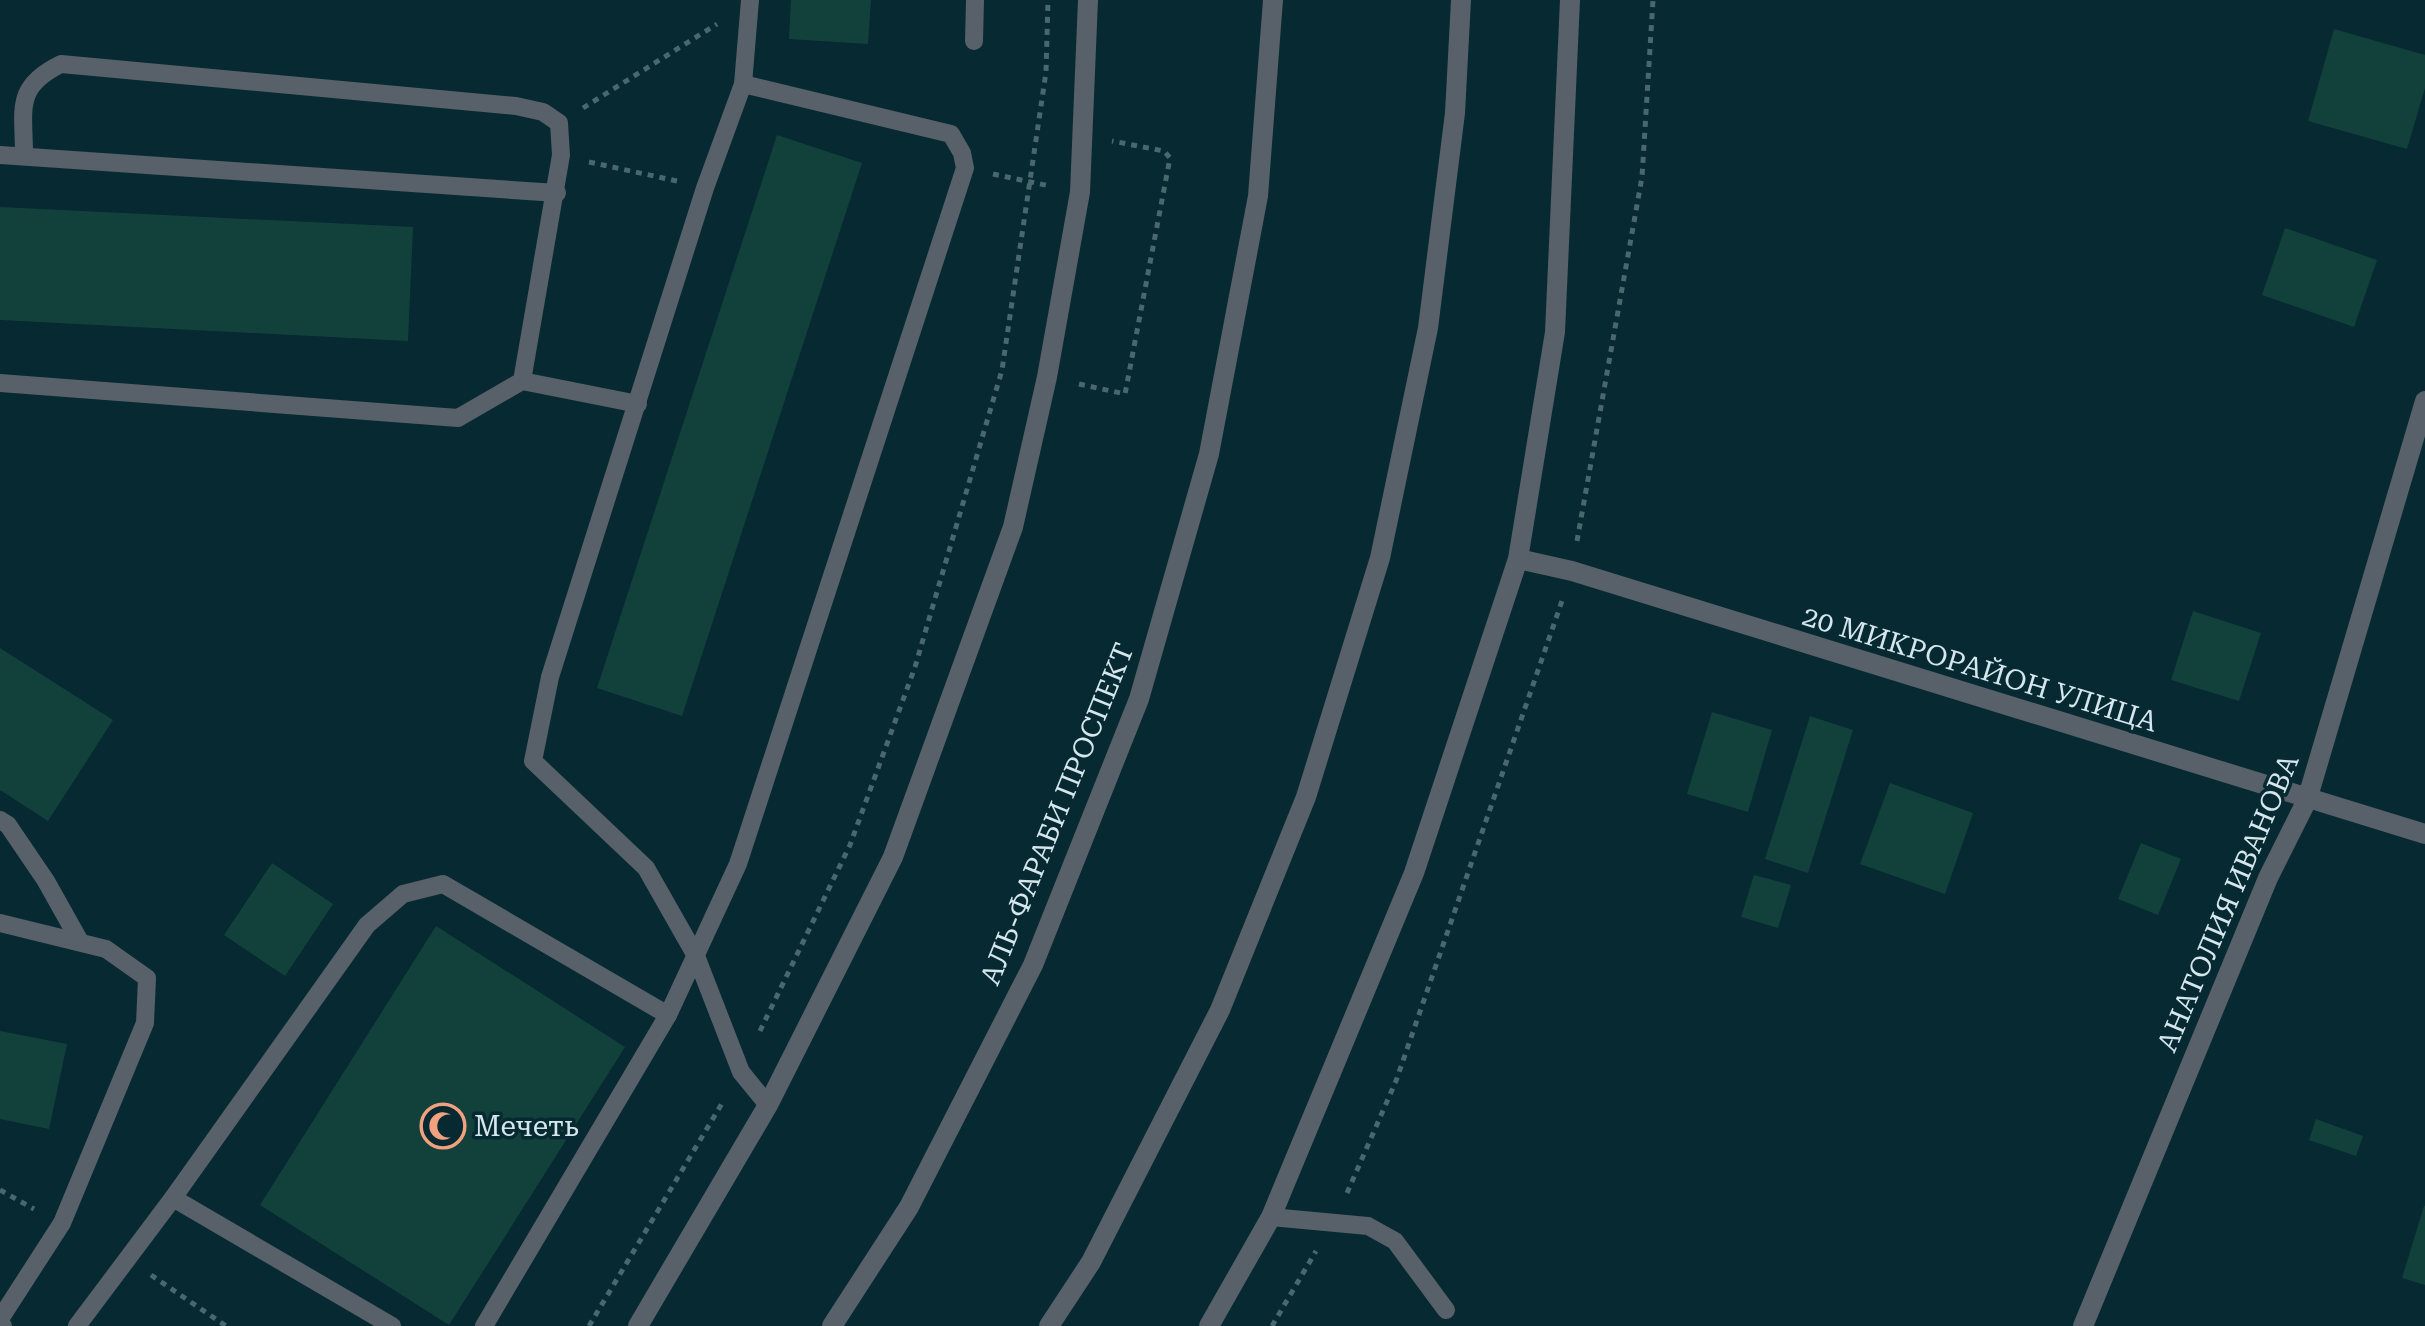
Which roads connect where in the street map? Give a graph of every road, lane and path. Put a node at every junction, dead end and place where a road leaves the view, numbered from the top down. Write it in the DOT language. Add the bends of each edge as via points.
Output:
graph roads {
  1 [pos="975,0"];
  2 [pos="1048,0"];
  3 [pos="1088,0"];
  4 [pos="1273,0"];
  5 [pos="1461,0"];
  6 [pos="1570,0"];
  7 [pos="750,2"];
  8 [pos="974,41"];
  9 [pos="743,84"];
  10 [pos="559,123"];
  11 [pos="1082,135"];
  12 [pos="0,155"];
  13 [pos="24,155"];
  14 [pos="561,155"];
  15 [pos="965,168"];
  16 [pos="1031,182"];
  17 [pos="705,188"];
  18 [pos="1080,192"];
  19 [pos="557,193"];
  20 [pos="1047,377"];
  21 [pos="522,381"];
  22 [pos="0,383"];
  23 [pos="2425,401"];
  24 [pos="638,404"];
  25 [pos="1518,559"];
  26 [pos="2307,800"];
  27 [pos="0,820"];
  28 [pos="2425,834"];
  29 [pos="0,923"];
  30 [pos="79,940"];
  31 [pos="696,956"];
  32 [pos="668,1015"];
  33 [pos="741,1072"];
  34 [pos="768,1105"];
  35 [pos="173,1198"];
  36 [pos="1271,1217"];
  37 [pos="1446,1310"];
  38 [pos="1,1323"];
  39 [pos="77,1326"];
  40 [pos="392,1326"];
  41 [pos="484,1326"];
  42 [pos="589,1326"];
  43 [pos="638,1326"];
  44 [pos="832,1326"];
  45 [pos="1049,1326"];
  46 [pos="1209,1326"];
  47 [pos="2083,1326"];
  1 -- 8 [label="lane"];
  2 -- 16 [label="path" via="1046,72"];
  3 -- 11 [label="street"];
  4 -- 44 [label="street, АЛЬ-ФАРАБИ ПРОСПЕКТ" via="1258,196 1209,454 1139,699 1033,965 909,1207"];
  5 -- 45 [label="street" via="1455,113 1428,328 1376,573 1306,797 1220,1010 1091,1262"];
  6 -- 25 [label="street" via="1555,332"];
  7 -- 9 [label="lane"];
  7 -- 10 [label="path"];
  9 -- 15 [label="lane" via="951,134"];
  9 -- 17 [label="lane"];
  10 -- 13 [label="lane" via="543,112 516,106 61,64 38,75 25,97"];
  10 -- 14 [label="lane"];
  11 -- 18 [label="street"];
  11 -- 20 [label="path" via="1164,151 1170,158 1125,394"];
  12 -- 13 [label="lane"];
  13 -- 19 [label="lane"];
  14 -- 17 [label="path"];
  14 -- 19 [label="lane"];
  15 -- 16 [label="path"];
  15 -- 31 [label="lane" via="738,864"];
  16 -- 18 [label="path"];
  16 -- 33 [label="path" via="1002,370 915,667 850,845"];
  17 -- 24 [label="lane"];
  18 -- 20 [label="street"];
  19 -- 21 [label="lane"];
  20 -- 34 [label="street" via="1013,527 893,857"];
  21 -- 22 [label="lane" via="458,418"];
  21 -- 24 [label="lane"];
  23 -- 26 [label="street, АНАТОЛИЯ ИВАНОВА"];
  24 -- 31 [label="lane" via="550,677 533,761 646,868"];
  25 -- 26 [label="street, 20 МИКРОРАЙОН УЛИЦА" via="1572,571"];
  25 -- 36 [label="street" via="1414,873"];
  26 -- 28 [label="street, 20 МИКРОРАЙОН УЛИЦА"];
  26 -- 47 [label="street, АНАТОЛИЯ ИВАНОВА" via="2268,878"];
  27 -- 30 [label="lane" via="46,881"];
  29 -- 30 [label="lane"];
  30 -- 38 [label="lane" via="106,949 147,978 145,1023 62,1223"];
  31 -- 32 [label="lane"];
  31 -- 33 [label="lane"];
  32 -- 35 [label="lane" via="443,884 403,894 367,925"];
  32 -- 41 [label="lane"];
  33 -- 34 [label="lane"];
  33 -- 42 [label="path"];
  34 -- 43 [label="street"];
  35 -- 39 [label="lane"];
  35 -- 40 [label="lane"];
  36 -- 37 [label="lane" via="1368,1226 1395,1241"];
  36 -- 46 [label="street"];
}
